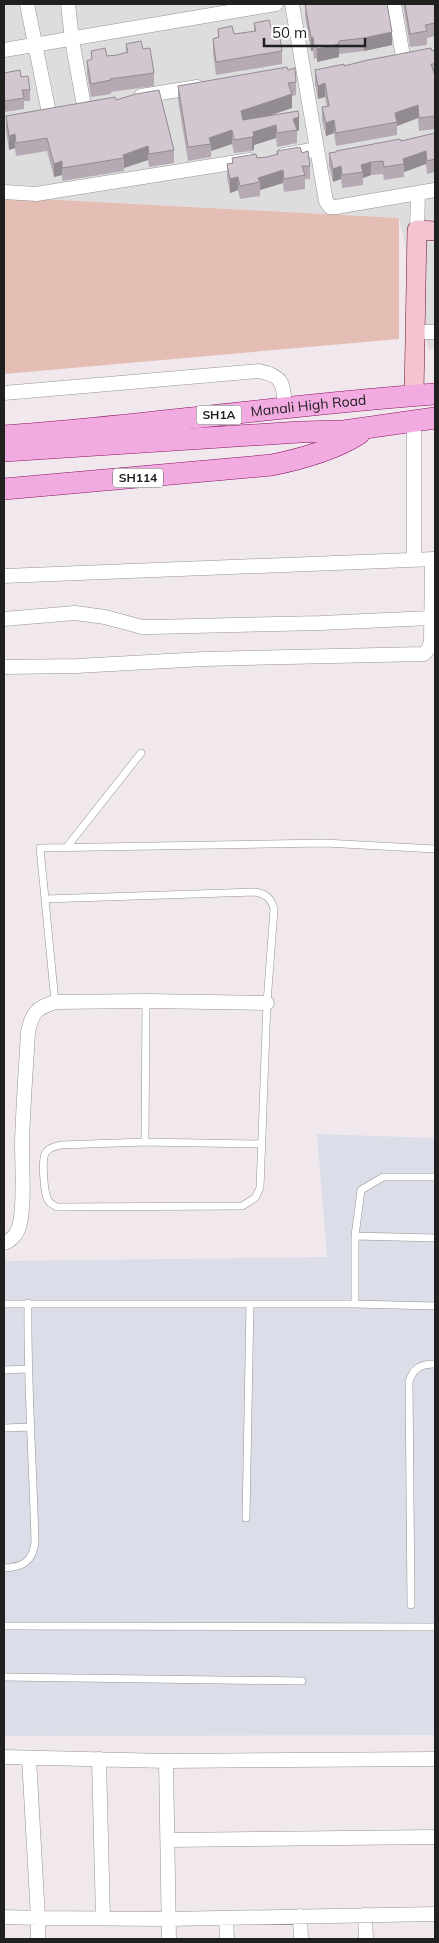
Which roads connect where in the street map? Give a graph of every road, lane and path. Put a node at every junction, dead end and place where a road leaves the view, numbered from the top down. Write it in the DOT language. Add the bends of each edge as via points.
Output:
graph roads {
  1 [pos="27,4"];
  2 [pos="68,4"];
  3 [pos="276,4"];
  4 [pos="292,4"];
  5 [pos="394,4"];
  6 [pos="72,40"];
  7 [pos="37,45"];
  8 [pos="4,50"];
  9 [pos="419,54"];
  10 [pos="208,85"];
  11 [pos="132,98"];
  12 [pos="58,111"];
  13 [pos="31,116"];
  14 [pos="322,155"];
  15 [pos="435,190"];
  16 [pos="4,192"];
  17 [pos="418,193"];
  18 [pos="426,231"];
  19 [pos="415,332"];
  20 [pos="435,332"];
  21 [pos="4,393"];
  22 [pos="435,394"];
  23 [pos="414,395"];
  24 [pos="371,398"];
  25 [pos="290,406"];
  26 [pos="425,419"];
  27 [pos="375,426"];
  28 [pos="300,432"];
  29 [pos="270,435"];
  30 [pos="4,436"];
  31 [pos="228,436"];
  32 [pos="4,451"];
  33 [pos="272,465"];
  34 [pos="229,469"];
  35 [pos="4,489"];
  36 [pos="433,559"];
  37 [pos="414,560"];
  38 [pos="4,576"];
  39 [pos="430,618"];
  40 [pos="4,619"];
  41 [pos="4,667"];
  42 [pos="141,753"];
  43 [pos="66,848"];
  44 [pos="435,849"];
  45 [pos="46,900"];
  46 [pos="146,1001"];
  47 [pos="55,1002"];
  48 [pos="267,1003"];
  49 [pos="145,1142"];
  50 [pos="262,1144"];
  51 [pos="435,1177"];
  52 [pos="355,1236"];
  53 [pos="435,1238"];
  54 [pos="4,1243"];
  55 [pos="28,1303"];
  56 [pos="4,1304"];
  57 [pos="250,1304"];
  58 [pos="355,1304"];
  59 [pos="435,1306"];
  60 [pos="435,1364"];
  61 [pos="4,1370"];
  62 [pos="27,1370"];
  63 [pos="32,1427"];
  64 [pos="4,1428"];
  65 [pos="246,1518"];
  66 [pos="4,1568"];
  67 [pos="411,1605"];
  68 [pos="4,1626"];
  69 [pos="435,1627"];
  70 [pos="4,1677"];
  71 [pos="302,1681"];
  72 [pos="4,1757"];
  73 [pos="29,1758"];
  74 [pos="435,1759"];
  75 [pos="99,1760"];
  76 [pos="166,1761"];
  77 [pos="435,1837"];
  78 [pos="169,1840"];
  79 [pos="435,1914"];
  80 [pos="364,1915"];
  81 [pos="300,1916"];
  82 [pos="4,1917"];
  83 [pos="38,1918"];
  84 [pos="103,1918"];
  85 [pos="168,1918"];
  86 [pos="226,1918"];
  87 [pos="38,1939"];
  88 [pos="169,1939"];
  89 [pos="227,1939"];
  90 [pos="301,1939"];
  91 [pos="366,1939"];
  1 -- 7 [label="street"];
  2 -- 6 [label="street"];
  3 -- 6 [label="street"];
  4 -- 14 [label="street"];
  5 -- 9 [label="street" via="398,58"];
  6 -- 7 [label="street"];
  6 -- 12 [label="street" via="89,105"];
  7 -- 8 [label="street"];
  7 -- 12 [label="street"];
  10 -- 11 [label="street"];
  12 -- 13 [label="street"];
  14 -- 16 [label="street" via="264,158 36,194"];
  14 -- 17 [label="street" via="326,201 330,207"];
  15 -- 17 [label="street"];
  17 -- 18 [label="street"];
  18 -- 19 [label="street"];
  19 -- 20 [label="street"];
  19 -- 23 [label="street"];
  21 -- 25 [label="street" via="259,371 276,376"];
  22 -- 23 [label="main road, Manali High Road / SH1A"];
  23 -- 24 [label="main road, Manali High Road / SH1A"];
  24 -- 25 [label="main road, Manali High Road / SH1A"];
  24 -- 27 [label="main road"];
  25 -- 28 [label="main road"];
  25 -- 30 [label="main road, Manali High Road / SH1A"];
  26 -- 27 [label="main road, Manali High Road / SH1A"];
  26 -- 37 [label="street"];
  27 -- 28 [label="main road, Manali High Road / SH1A" via="344,431"];
  27 -- 33 [label="main road" via="351,440 298,460"];
  28 -- 29 [label="main road, Manali High Road / SH1A"];
  29 -- 31 [label="main road, Manali High Road / SH1A"];
  29 -- 33 [label="main road"];
  31 -- 32 [label="main road, Manali High Road / SH1A"];
  31 -- 34 [label="main road"];
  33 -- 34 [label="main road, SH114"];
  34 -- 35 [label="main road, SH114"];
  36 -- 37 [label="street"];
  36 -- 39 [label="street"];
  37 -- 38 [label="street"];
  39 -- 40 [label="street" via="150,627 75,613"];
  39 -- 41 [label="street" via="429,648 424,654 415,656 204,658"];
  42 -- 43 [label="lane"];
  43 -- 44 [label="lane" via="324,843"];
  43 -- 45 [label="lane" via="40,848"];
  45 -- 47 [label="lane"];
  45 -- 48 [label="lane" via="263,894 269,897 274,909"];
  46 -- 47 [label="street"];
  46 -- 48 [label="street"];
  46 -- 49 [label="lane"];
  47 -- 54 [label="street" via="35,1011 31,1021 22,1128 21,1212 16,1234"];
  48 -- 50 [label="lane"];
  49 -- 50 [label="lane"];
  49 -- 50 [label="lane" via="51,1148 43,1159 49,1202 57,1207 242,1206 255,1198 260,1188"];
  51 -- 52 [label="lane" via="383,1177 361,1190"];
  52 -- 53 [label="lane"];
  52 -- 58 [label="lane"];
  55 -- 56 [label="lane"];
  55 -- 57 [label="lane"];
  55 -- 62 [label="lane"];
  57 -- 58 [label="lane"];
  57 -- 65 [label="lane"];
  58 -- 59 [label="lane"];
  60 -- 67 [label="lane" via="417,1367 409,1382"];
  61 -- 62 [label="lane"];
  62 -- 63 [label="lane"];
  63 -- 64 [label="lane"];
  63 -- 66 [label="lane" via="33,1555 22,1565"];
  68 -- 69 [label="lane"];
  70 -- 71 [label="lane"];
  72 -- 73 [label="street"];
  73 -- 75 [label="street"];
  73 -- 83 [label="street"];
  74 -- 76 [label="street"];
  75 -- 76 [label="street"];
  75 -- 84 [label="street"];
  76 -- 78 [label="street"];
  77 -- 78 [label="street"];
  78 -- 85 [label="street"];
  79 -- 80 [label="street"];
  80 -- 81 [label="street"];
  80 -- 91 [label="street"];
  81 -- 86 [label="street"];
  81 -- 90 [label="street"];
  82 -- 83 [label="street"];
  83 -- 84 [label="street"];
  83 -- 87 [label="street"];
  84 -- 85 [label="street"];
  85 -- 86 [label="street"];
  85 -- 88 [label="street"];
  86 -- 89 [label="street"];
}
